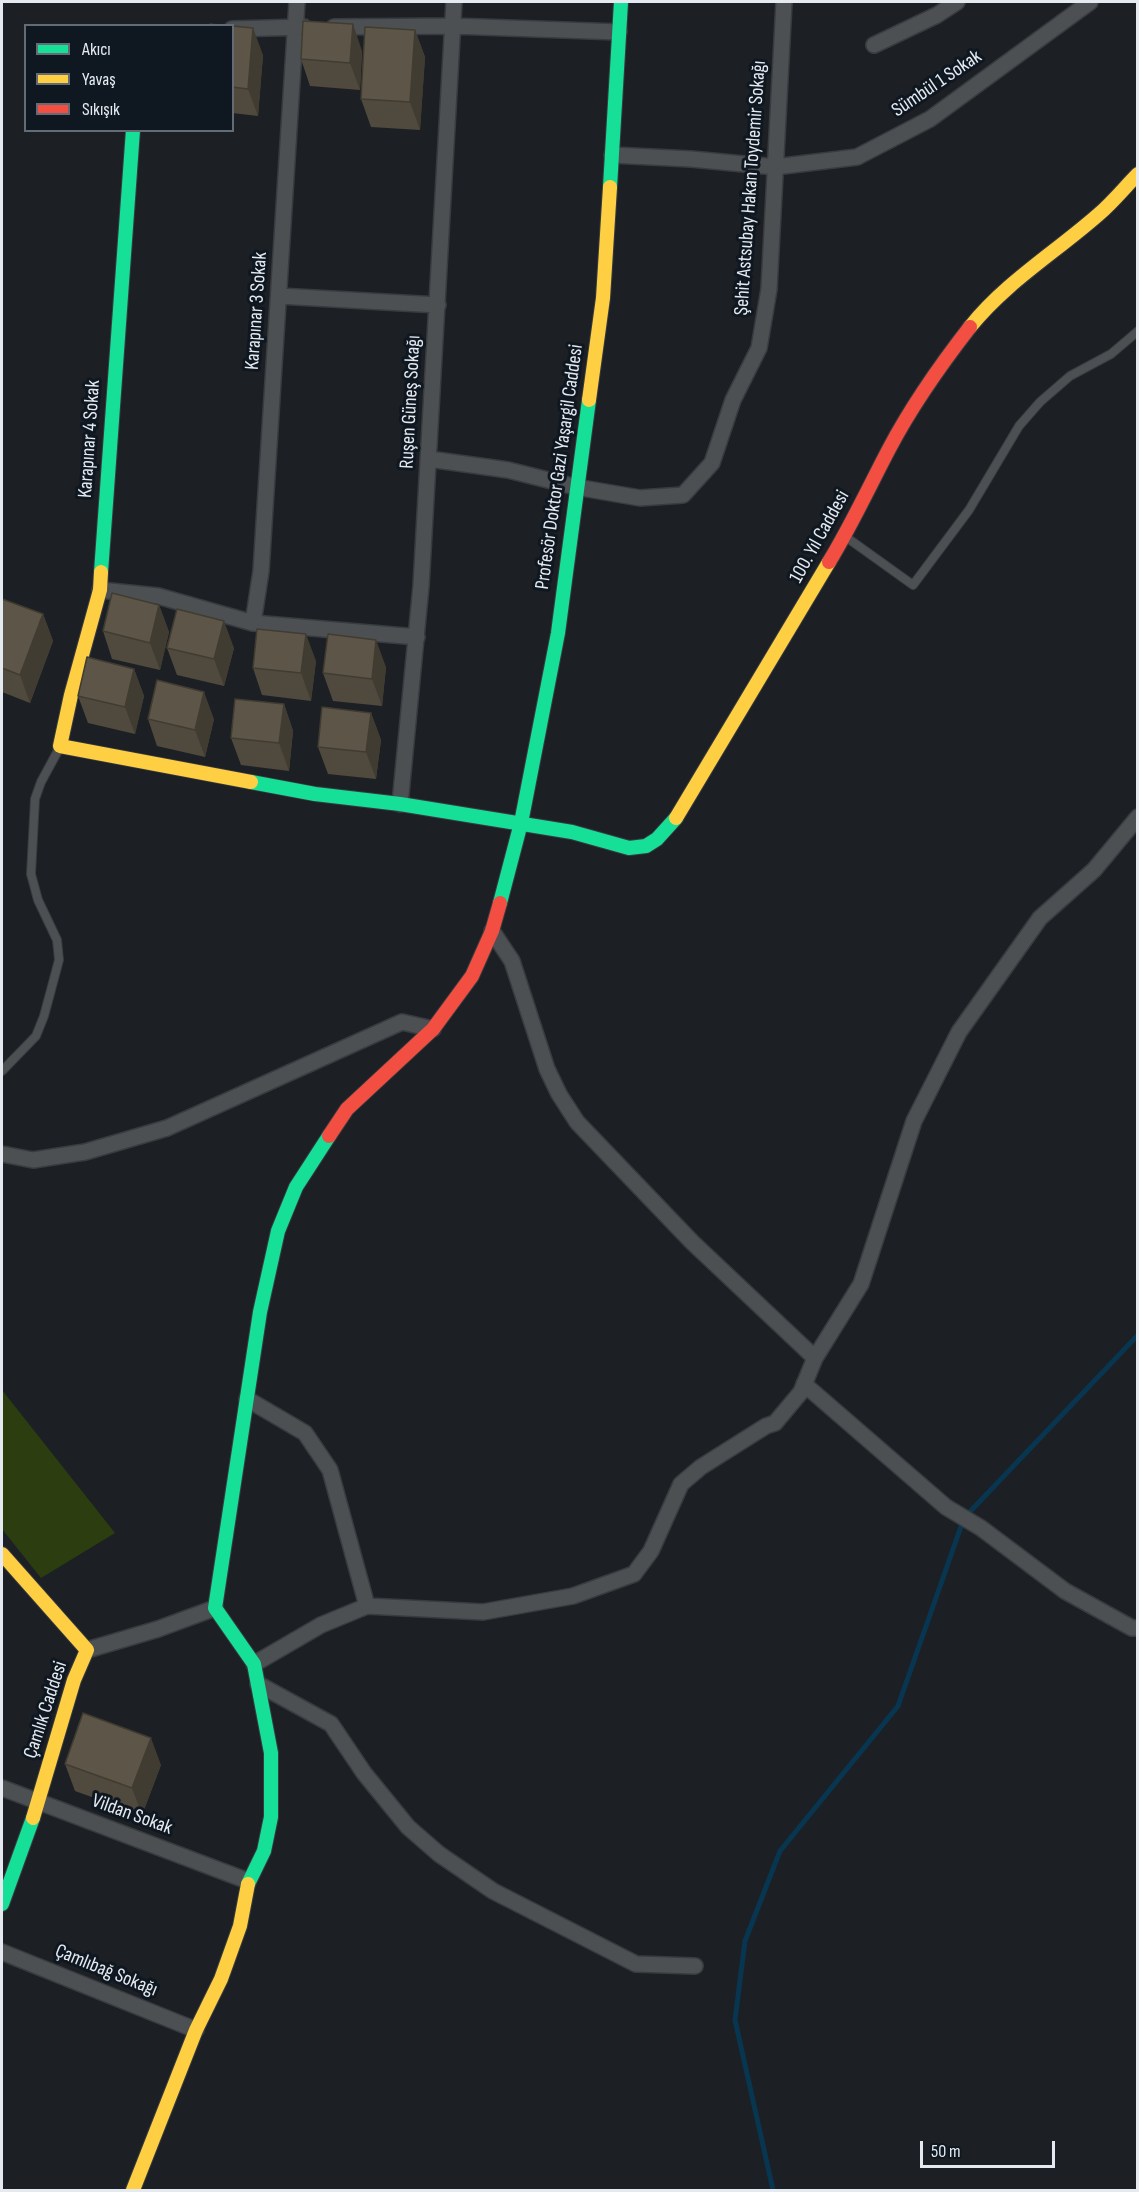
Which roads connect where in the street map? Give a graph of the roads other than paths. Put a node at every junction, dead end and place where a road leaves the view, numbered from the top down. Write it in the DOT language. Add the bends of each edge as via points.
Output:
graph roads {
  1 [pos="297,2"];
  2 [pos="454,2"];
  3 [pos="621,2"];
  4 [pos="784,2"];
  5 [pos="957,2"];
  6 [pos="1090,2"];
  7 [pos="453,26"];
  8 [pos="296,27"];
  9 [pos="234,29"];
  10 [pos="619,32"];
  11 [pos="874,45"];
  12 [pos="133,132"];
  13 [pos="612,155"];
  14 [pos="775,167"];
  15 [pos="1137,174"];
  16 [pos="279,296"];
  17 [pos="438,305"];
  18 [pos="1137,331"];
  19 [pos="429,459"];
  20 [pos="576,487"];
  21 [pos="845,536"];
  22 [pos="99,590"];
  23 [pos="253,623"];
  24 [pos="417,637"];
  25 [pos="60,746"];
  26 [pos="400,804"];
  27 [pos="1137,817"];
  28 [pos="520,823"];
  29 [pos="492,931"];
  30 [pos="433,1029"];
  31 [pos="2,1071"];
  32 [pos="2,1154"];
  33 [pos="815,1358"];
  34 [pos="804,1384"];
  35 [pos="247,1399"];
  36 [pos="2,1554"];
  37 [pos="367,1606"];
  38 [pos="214,1608"];
  39 [pos="1137,1628"];
  40 [pos="87,1650"];
  41 [pos="254,1664"];
  42 [pos="258,1684"];
  43 [pos="2,1788"];
  44 [pos="38,1802"];
  45 [pos="248,1881"];
  46 [pos="2,1904"];
  47 [pos="2,1952"];
  48 [pos="695,1966"];
  49 [pos="196,2030"];
  50 [pos="133,2190"];
  1 -- 8 [label="street, Karapınar 3 Sokak"];
  2 -- 7 [label="street, Ruşen Güneş Sokağı"];
  3 -- 10 [label="street, Profesör Doktor Gazi Yaşargil Caddesi"];
  4 -- 14 [label="street, Şehit Astsubay Hakan Toydemir Sokağı"];
  5 -- 11 [label="street"];
  6 -- 14 [label="street, Sümbül 1 Sokak" via="930,119 857,157"];
  7 -- 8 [label="street"];
  7 -- 10 [label="street"];
  7 -- 17 [label="street, Ruşen Güneş Sokağı"];
  8 -- 9 [label="street"];
  8 -- 16 [label="street, Karapınar 3 Sokak"];
  10 -- 13 [label="street, Profesör Doktor Gazi Yaşargil Caddesi"];
  12 -- 22 [label="street, Karapınar 4 Sokak"];
  13 -- 14 [label="street, Sümbül 1 Sokak"];
  13 -- 20 [label="street, Profesör Doktor Gazi Yaşargil Caddesi" via="603,298"];
  14 -- 20 [label="street, Şehit Astsubay Hakan Toydemir Sokağı" via="769,289 759,348 733,400 712,463 683,495 640,498"];
  15 -- 21 [label="street, 100. Yıl Caddesi" via="1101,213 1006,289 950,352 890,447"];
  16 -- 17 [label="street"];
  16 -- 23 [label="street, Karapınar 3 Sokak" via="261,571"];
  17 -- 19 [label="street, Ruşen Güneş Sokağı"];
  18 -- 21 [label="lane" via="1111,354 1070,376 1018,426 969,510 913,585"];
  19 -- 20 [label="street, Şehit Astsubay Hakan Toydemir Sokağı" via="508,470"];
  19 -- 24 [label="street, Ruşen Güneş Sokağı"];
  20 -- 28 [label="street, Profesör Doktor Gazi Yaşargil Caddesi" via="558,633"];
  21 -- 28 [label="street, 100. Yıl Caddesi" via="671,825 657,839 646,846 629,848"];
  22 -- 23 [label="street" via="158,596"];
  22 -- 25 [label="street, Karapınar 4 Sokak"];
  23 -- 24 [label="street"];
  24 -- 26 [label="street, Ruşen Güneş Sokağı"];
  25 -- 26 [label="street, 100. Yıl Caddesi" via="315,794"];
  25 -- 31 [label="lane" via="35,799 31,874 38,900 57,940 59,960 36,1036"];
  26 -- 28 [label="street, 100. Yıl Caddesi"];
  27 -- 33 [label="street" via="1094,870 1040,918 959,1032 914,1121 861,1284"];
  28 -- 29 [label="street, Profesör Doktor Gazi Yaşargil Caddesi"];
  29 -- 30 [label="street, Profesör Doktor Gazi Yaşargil Caddesi" via="472,976"];
  29 -- 33 [label="street" via="512,961 547,1069 577,1122 692,1242"];
  30 -- 32 [label="street" via="402,1022 167,1128 86,1152 33,1160"];
  30 -- 35 [label="street, Profesör Doktor Gazi Yaşargil Caddesi" via="347,1109 296,1187 278,1231 260,1312"];
  33 -- 34 [label="street"];
  34 -- 37 [label="street" via="775,1423 701,1467 681,1484 651,1551 634,1574 573,1596 483,1612"];
  34 -- 39 [label="street" via="946,1507 981,1528 1065,1591"];
  35 -- 37 [label="street" via="305,1433 330,1470"];
  35 -- 38 [label="street, Profesör Doktor Gazi Yaşargil Caddesi"];
  36 -- 40 [label="street, Çamlık Caddesi"];
  37 -- 41 [label="street" via="321,1625"];
  38 -- 40 [label="street"];
  38 -- 41 [label="street"];
  40 -- 44 [label="street, Çamlık Caddesi" via="74,1680"];
  41 -- 42 [label="street"];
  42 -- 45 [label="street" via="272,1753 271,1817 264,1851"];
  42 -- 48 [label="street" via="331,1724 408,1827 493,1892 636,1964"];
  43 -- 44 [label="street, Vildan Sokak"];
  44 -- 45 [label="street, Vildan Sokak"];
  44 -- 46 [label="street, Çamlık Caddesi"];
  45 -- 49 [label="street" via="240,1926 221,1979"];
  47 -- 49 [label="street, Çamlıbağ Sokağı"];
  49 -- 50 [label="street"];
}
